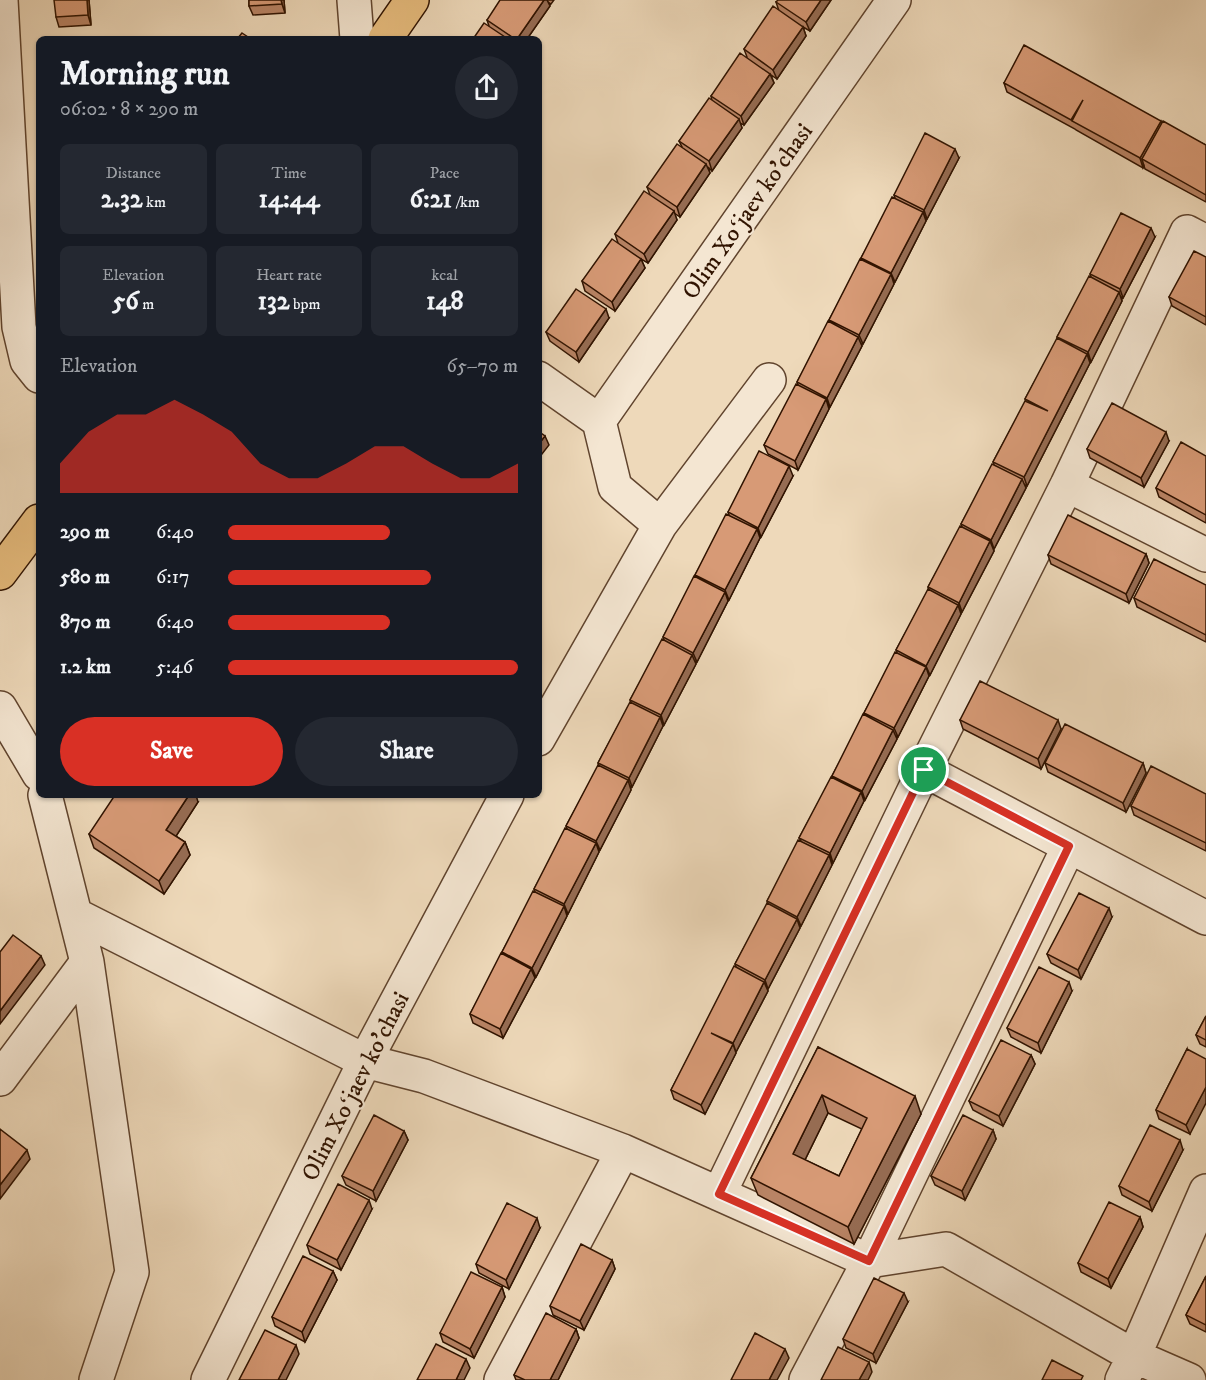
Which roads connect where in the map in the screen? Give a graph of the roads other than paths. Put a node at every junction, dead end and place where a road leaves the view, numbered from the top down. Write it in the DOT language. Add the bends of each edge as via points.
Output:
graph roads {
  1 [pos="1,0"];
  2 [pos="354,0"];
  3 [pos="412,0"];
  4 [pos="894,0"];
  5 [pos="357,36"];
  6 [pos="387,36"];
  7 [pos="1206,242"];
  8 [pos="36,372"];
  9 [pos="769,380"];
  10 [pos="542,381"];
  11 [pos="599,421"];
  12 [pos="1067,485"];
  13 [pos="36,525"];
  14 [pos="660,525"];
  15 [pos="1206,555"];
  16 [pos="0,573"];
  17 [pos="0,708"];
  18 [pos="542,732"];
  19 [pos="36,769"];
  20 [pos="924,770"];
  21 [pos="46,798"];
  22 [pos="505,798"];
  23 [pos="1069,846"];
  24 [pos="75,915"];
  25 [pos="1206,918"];
  26 [pos="87,962"];
  27 [pos="365,1060"];
  28 [pos="0,1079"];
  29 [pos="623,1151"];
  30 [pos="1206,1191"];
  31 [pos="719,1194"];
  32 [pos="869,1261"];
  33 [pos="1128,1368"];
  34 [pos="96,1380"];
  35 [pos="208,1380"];
  36 [pos="501,1380"];
  37 [pos="806,1380"];
  38 [pos="1189,1380"];
  1 -- 8 [label="street" via="19,327 27,361"];
  2 -- 5 [label="street"];
  3 -- 6 [label="main road"];
  4 -- 11 [label="street, Olim Xoʻjaev ko'chasi"];
  7 -- 12 [label="street" via="1187,232"];
  9 -- 14 [label="street"];
  10 -- 11 [label="street"];
  11 -- 14 [label="street" via="615,487"];
  12 -- 15 [label="street"];
  12 -- 20 [label="street"];
  13 -- 16 [label="main road"];
  14 -- 18 [label="street"];
  17 -- 19 [label="street"];
  20 -- 23 [label="street"];
  20 -- 31 [label="street"];
  21 -- 24 [label="street"];
  22 -- 27 [label="street, Olim Xoʻjaev ko'chasi"];
  23 -- 25 [label="street"];
  23 -- 32 [label="street"];
  24 -- 26 [label="street"];
  24 -- 27 [label="street"];
  26 -- 28 [label="street"];
  26 -- 34 [label="street" via="132,1272"];
  27 -- 29 [label="street" via="424,1076"];
  27 -- 35 [label="street, Olim Xoʻjaev ko'chasi"];
  29 -- 31 [label="street"];
  29 -- 36 [label="street"];
  30 -- 33 [label="street"];
  31 -- 32 [label="street"];
  32 -- 33 [label="street" via="946,1249"];
  32 -- 37 [label="street"];
  33 -- 38 [label="street"];
}
